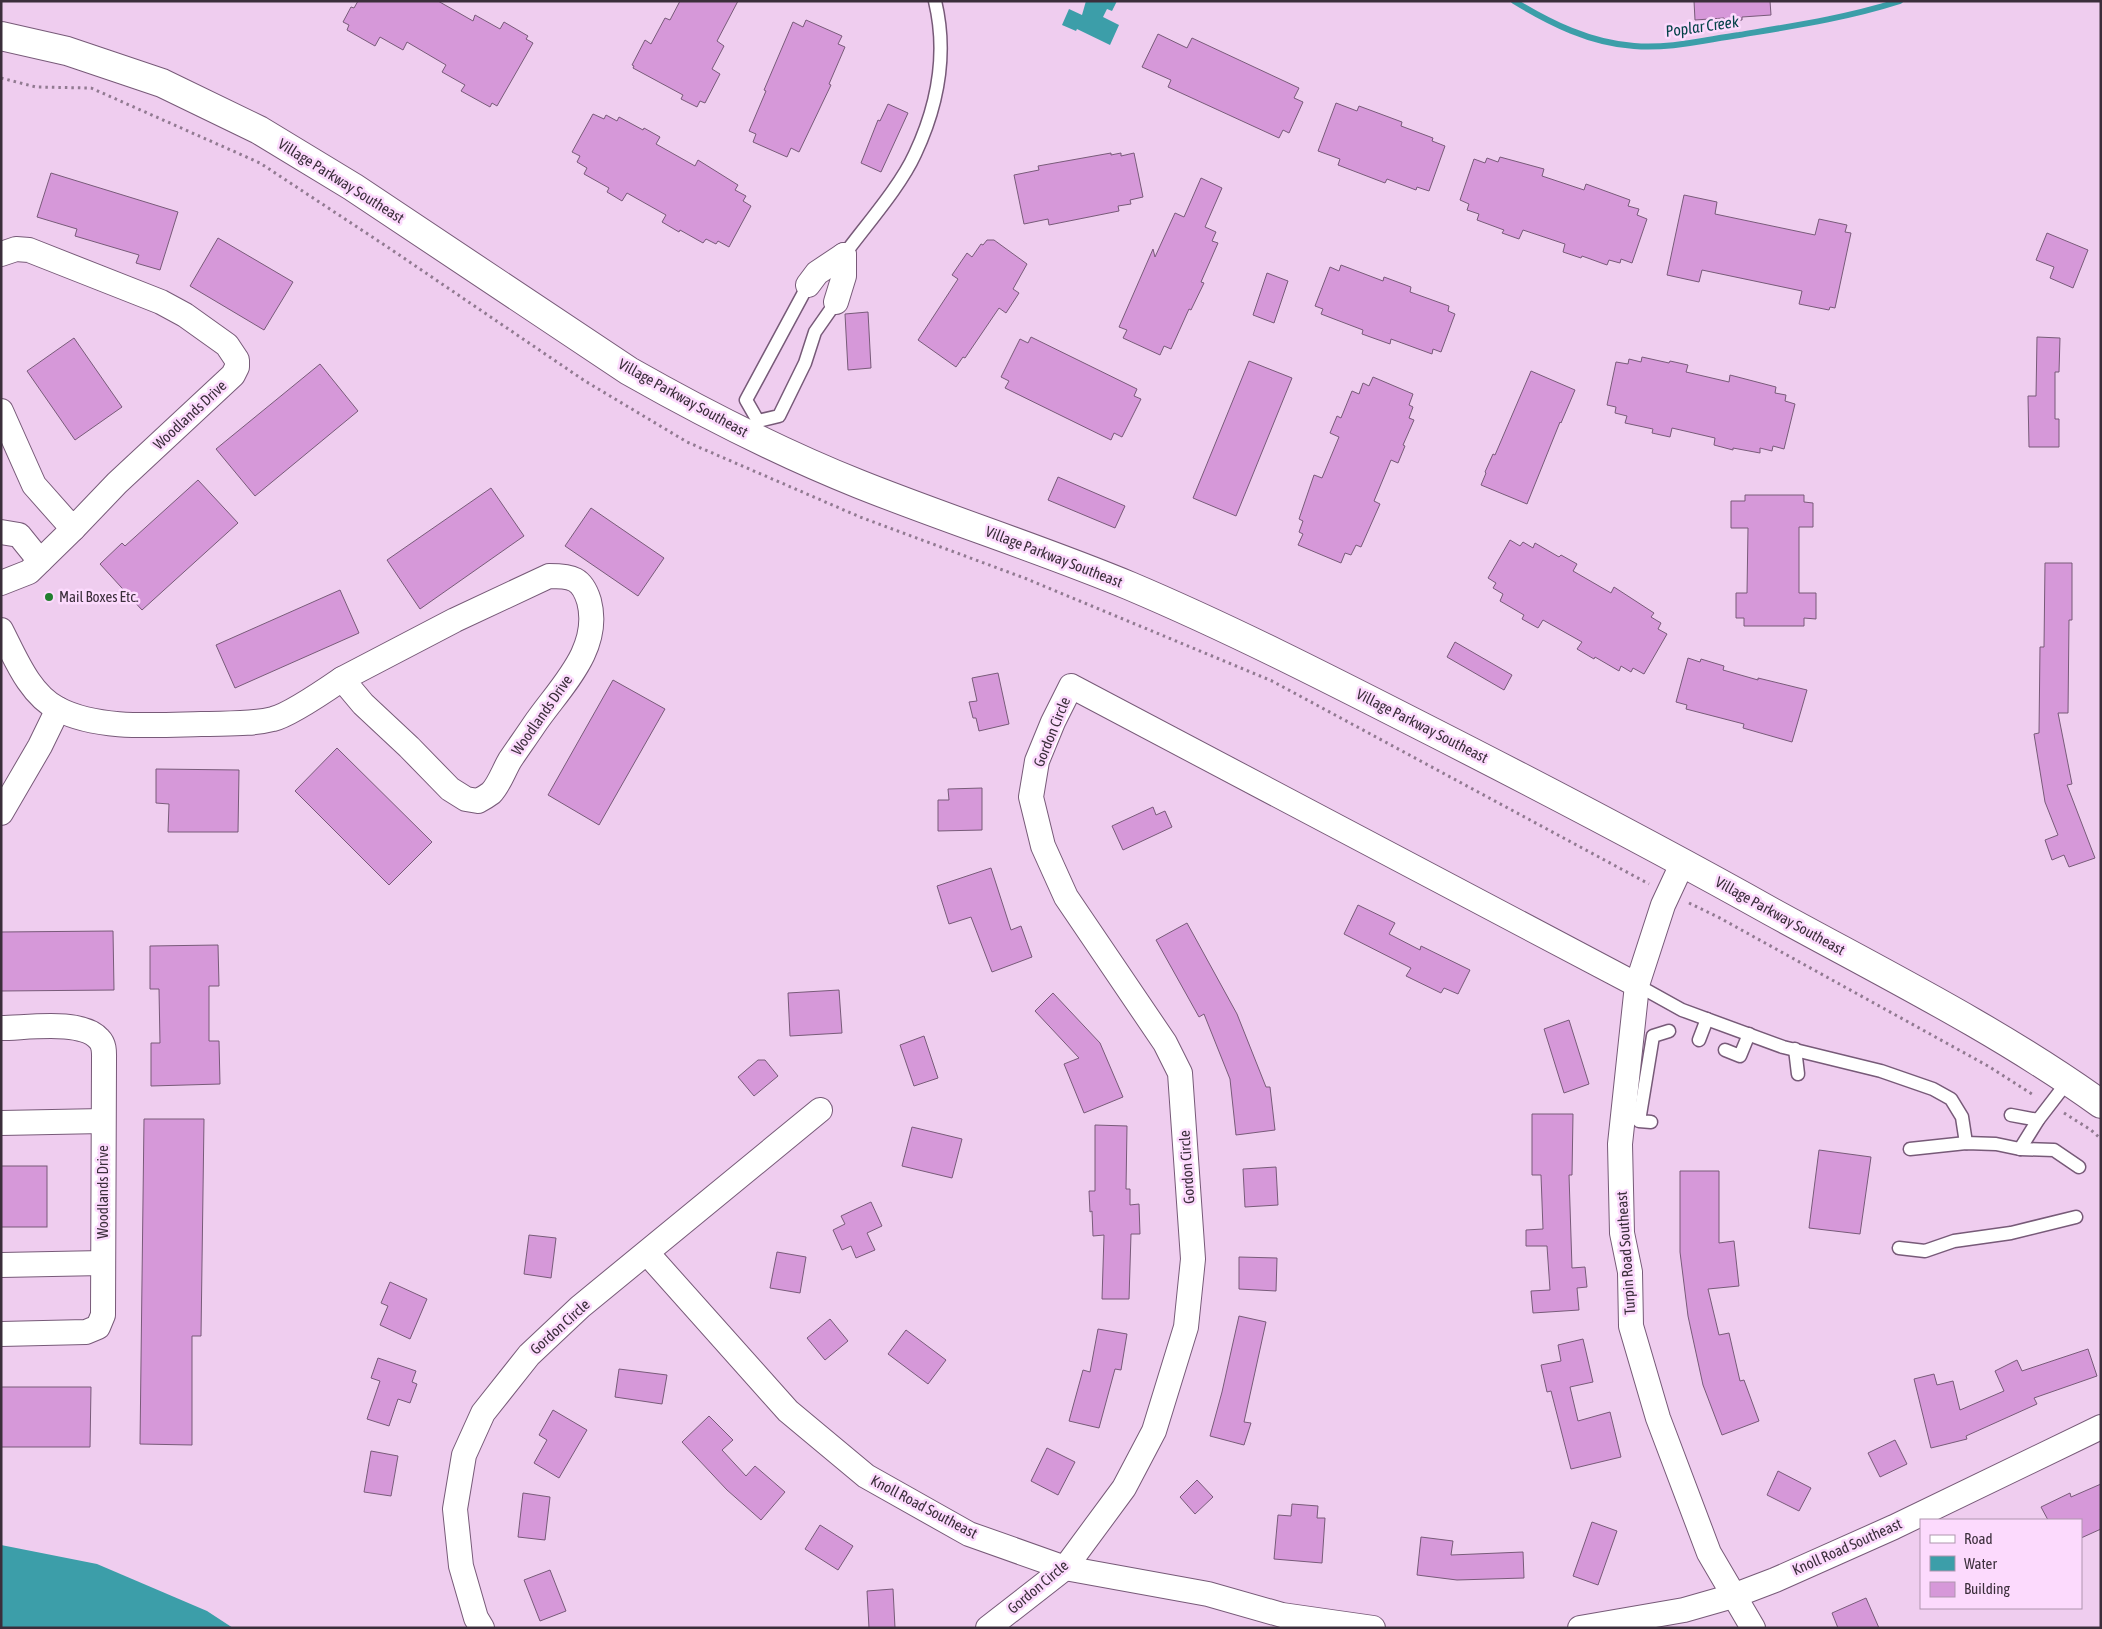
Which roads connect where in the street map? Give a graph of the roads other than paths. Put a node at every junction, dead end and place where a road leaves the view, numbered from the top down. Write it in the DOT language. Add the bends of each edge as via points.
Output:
graph roads {
  1 [pos="935,1"];
  2 [pos="1,36"];
  3 [pos="1,254"];
  4 [pos="844,255"];
  5 [pos="822,294"];
  6 [pos="1,411"];
  7 [pos="754,428"];
  8 [pos="72,529"];
  9 [pos="1,532"];
  10 [pos="40,561"];
  11 [pos="1,583"];
  12 [pos="1,630"];
  13 [pos="342,680"];
  14 [pos="58,709"];
  15 [pos="1,813"];
  16 [pos="1683,862"];
  17 [pos="1637,986"];
  18 [pos="1707,1019"];
  19 [pos="1,1028"];
  20 [pos="1670,1030"];
  21 [pos="1749,1034"];
  22 [pos="1699,1040"];
  23 [pos="1725,1050"];
  24 [pos="1795,1050"];
  25 [pos="1798,1074"];
  26 [pos="2068,1081"];
  27 [pos="2101,1104"];
  28 [pos="820,1110"];
  29 [pos="2011,1116"];
  30 [pos="2038,1120"];
  31 [pos="103,1121"];
  32 [pos="1651,1122"];
  33 [pos="1,1123"];
  34 [pos="1966,1143"];
  35 [pos="1910,1149"];
  36 [pos="2020,1149"];
  37 [pos="2079,1167"];
  38 [pos="2076,1217"];
  39 [pos="1899,1248"];
  40 [pos="647,1254"];
  41 [pos="102,1263"];
  42 [pos="1,1265"];
  43 [pos="1,1334"];
  44 [pos="2101,1427"];
  45 [pos="1065,1568"];
  46 [pos="1733,1596"];
  47 [pos="482,1628"];
  48 [pos="988,1628"];
  49 [pos="1373,1628"];
  50 [pos="1580,1628"];
  51 [pos="1753,1628"];
  1 -- 4 [label="lane" via="943,50 936,100 911,162"];
  2 -- 7 [label="street, Village Parkway Southeast" via="67,51 162,83 259,130 353,187 629,371 673,396"];
  3 -- 8 [label="street, Woodlands Drive" via="16,249 29,250 161,302 227,344 237,360 233,375"];
  4 -- 5 [label="street" via="844,276"];
  4 -- 5 [label="street" via="818,273"];
  5 -- 7 [label="lane" via="805,363 779,416"];
  5 -- 7 [label="lane" via="746,400"];
  6 -- 8 [label="street" via="34,485"];
  7 -- 16 [label="street, Village Parkway Southeast" via="801,460 1047,553 1207,620 1371,700"];
  8 -- 10 [label="street, Woodlands Drive"];
  9 -- 10 [label="street" via="19,535"];
  10 -- 11 [label="street, Woodlands Drive" via="29,572"];
  12 -- 14 [label="street, Woodlands Drive" via="25,675"];
  13 -- 13 [label="street, Woodlands Drive" via="455,620 549,576 574,578 585,588 593,623 590,640 566,685 541,714 492,792 478,801 466,799 450,789"];
  13 -- 14 [label="street, Woodlands Drive" via="274,719 243,723 125,725 89,719"];
  14 -- 15 [label="street"];
  16 -- 17 [label="street, Turpin Road Southeast" via="1668,893"];
  16 -- 26 [label="street, Village Parkway Southeast" via="1996,1036"];
  17 -- 18 [label="lane" via="1682,1010"];
  17 -- 45 [label="street, Gordon Circle" via="1071,686 1037,761 1031,797 1043,846 1066,897 1165,1043 1180,1073 1193,1260 1186,1327 1154,1431 1124,1488"];
  17 -- 46 [label="street, Turpin Road Southeast" via="1620,1144 1622,1233 1630,1272 1631,1326 1658,1418 1684,1488 1709,1553"];
  18 -- 21 [label="lane"];
  18 -- 22 [label="lane"];
  19 -- 31 [label="street, Woodlands Drive" via="78,1027 100,1039 104,1047"];
  20 -- 32 [label="lane" via="1653,1036 1639,1121"];
  21 -- 23 [label="lane" via="1740,1056"];
  21 -- 24 [label="lane"];
  24 -- 25 [label="lane"];
  24 -- 34 [label="lane" via="1881,1071 1933,1089 1951,1099 1962,1117"];
  26 -- 27 [label="street, Village Parkway Southeast"];
  26 -- 30 [label="lane"];
  28 -- 40 [label="street, Gordon Circle"];
  29 -- 30 [label="lane"];
  30 -- 36 [label="lane"];
  31 -- 33 [label="street"];
  31 -- 41 [label="street, Woodlands Drive"];
  34 -- 35 [label="lane"];
  34 -- 36 [label="lane"];
  36 -- 37 [label="lane" via="2054,1150"];
  38 -- 39 [label="lane" via="2011,1233 1954,1241 1925,1251"];
  40 -- 45 [label="street, Knoll Road Southeast" via="788,1412 866,1476 968,1534"];
  40 -- 47 [label="street, Gordon Circle" via="580,1308 528,1356 483,1413 464,1455 455,1509 461,1566"];
  41 -- 42 [label="street"];
  41 -- 43 [label="street, Woodlands Drive" via="103,1315 98,1327 74,1334"];
  44 -- 46 [label="street, Knoll Road Southeast" via="1894,1527"];
  45 -- 48 [label="street, Gordon Circle"];
  45 -- 49 [label="street, Knoll Road Southeast" via="1208,1594 1282,1615"];
  46 -- 50 [label="street, Knoll Road Southeast" via="1684,1610"];
  46 -- 51 [label="street, Turpin Road Southeast"];
}
